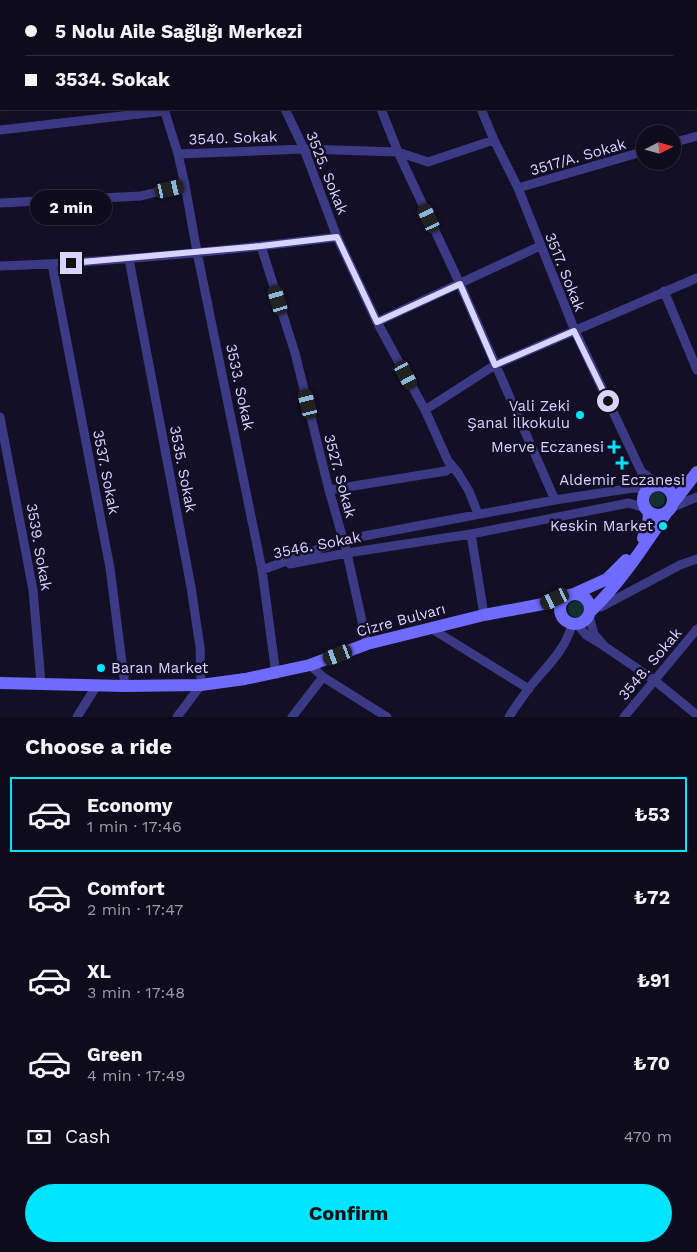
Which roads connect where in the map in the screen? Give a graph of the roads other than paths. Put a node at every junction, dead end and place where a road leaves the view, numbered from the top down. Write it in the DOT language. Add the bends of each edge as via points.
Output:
graph roads {
  1 [pos="165,110"];
  2 [pos="285,110"];
  3 [pos="382,110"];
  4 [pos="480,110"];
  5 [pos="0,130"];
  6 [pos="697,136"];
  7 [pos="494,140"];
  8 [pos="681,141"];
  9 [pos="304,149"];
  10 [pos="398,152"];
  11 [pos="178,154"];
  12 [pos="636,155"];
  13 [pos="185,186"];
  14 [pos="518,188"];
  15 [pos="0,203"];
  16 [pos="337,237"];
  17 [pos="261,246"];
  18 [pos="540,246"];
  19 [pos="197,252"];
  20 [pos="130,259"];
  21 [pos="52,264"];
  22 [pos="0,266"];
  23 [pos="697,278"];
  24 [pos="460,284"];
  25 [pos="664,291"];
  26 [pos="377,322"];
  27 [pos="574,331"];
  28 [pos="495,365"];
  29 [pos="697,370"];
  30 [pos="425,410"];
  31 [pos="0,416"];
  32 [pos="452,466"];
  33 [pos="696,474"];
  34 [pos="655,487"];
  35 [pos="329,490"];
  36 [pos="697,497"];
  37 [pos="555,500"];
  38 [pos="670,508"];
  39 [pos="647,510"];
  40 [pos="478,514"];
  41 [pos="471,534"];
  42 [pos="343,540"];
  43 [pos="347,553"];
  44 [pos="697,559"];
  45 [pos="262,570"];
  46 [pos="571,595"];
  47 [pos="543,604"];
  48 [pos="590,613"];
  49 [pos="484,615"];
  50 [pos="561,615"];
  51 [pos="575,624"];
  52 [pos="432,629"];
  53 [pos="697,629"];
  54 [pos="367,644"];
  55 [pos="604,646"];
  56 [pos="310,665"];
  57 [pos="276,674"];
  58 [pos="324,677"];
  59 [pos="654,680"];
  60 [pos="0,683"];
  61 [pos="41,683"];
  62 [pos="96,685"];
  63 [pos="201,685"];
  64 [pos="125,686"];
  65 [pos="529,688"];
  66 [pos="697,715"];
  67 [pos="77,717"];
  68 [pos="177,717"];
  69 [pos="292,717"];
  70 [pos="387,717"];
  71 [pos="508,717"];
  72 [pos="624,717"];
  1 -- 5 [label="street"];
  1 -- 11 [label="street, 3533. Sokak"];
  2 -- 9 [label="street, 3525. Sokak"];
  3 -- 10 [label="street"];
  4 -- 7 [label="street, 3517. Sokak"];
  6 -- 8 [label="street"];
  7 -- 10 [label="street, 3540. Sokak" via="428,162"];
  7 -- 14 [label="street, 3517. Sokak"];
  9 -- 10 [label="street, 3540. Sokak"];
  9 -- 11 [label="street, 3540. Sokak"];
  9 -- 16 [label="street, 3525. Sokak"];
  10 -- 24 [label="street"];
  11 -- 13 [label="street, 3533. Sokak"];
  12 -- 14 [label="street, 3517/A. Sokak"];
  13 -- 15 [label="street" via="141,196"];
  13 -- 19 [label="street, 3533. Sokak"];
  14 -- 18 [label="street, 3517. Sokak"];
  16 -- 17 [label="street"];
  16 -- 26 [label="street, 3525. Sokak"];
  17 -- 19 [label="street"];
  17 -- 35 [label="street, 3527. Sokak" via="295,353"];
  18 -- 24 [label="street"];
  18 -- 27 [label="street, 3517. Sokak"];
  19 -- 20 [label="street"];
  19 -- 45 [label="street, 3533. Sokak"];
  20 -- 21 [label="street"];
  20 -- 63 [label="street, 3535. Sokak" via="191,587 200,647"];
  21 -- 22 [label="street"];
  21 -- 64 [label="street, 3537. Sokak" via="110,568"];
  23 -- 25 [label="street"];
  24 -- 26 [label="street"];
  24 -- 28 [label="street"];
  25 -- 27 [label="street"];
  25 -- 29 [label="street"];
  26 -- 30 [label="street, 3525. Sokak"];
  27 -- 28 [label="street"];
  27 -- 34 [label="street, 3517. Sokak" via="642,471"];
  28 -- 30 [label="street"];
  28 -- 37 [label="street"];
  30 -- 32 [label="street, 3525. Sokak"];
  31 -- 61 [label="street, 3539. Sokak" via="34,590"];
  32 -- 35 [label="street" via="446,471"];
  32 -- 40 [label="street, 3525. Sokak" via="469,490"];
  33 -- 34 [label="main road" via="684,481"];
  33 -- 38 [label="main road"];
  34 -- 37 [label="street, 3546. Sokak"];
  34 -- 38 [label="main road" via="672,493"];
  34 -- 39 [label="main road" via="642,498"];
  35 -- 42 [label="street, 3527. Sokak"];
  36 -- 38 [label="street"];
  37 -- 40 [label="street, 3546. Sokak"];
  38 -- 39 [label="main road" via="658,515"];
  38 -- 48 [label="main road" via="625,572"];
  39 -- 41 [label="street, 3546. Sokak" via="629,503"];
  39 -- 46 [label="main road, Cizre Bulvarı" via="646,534 630,556 607,579"];
  40 -- 42 [label="street, 3546. Sokak"];
  41 -- 43 [label="street, 3546. Sokak"];
  41 -- 49 [label="street"];
  42 -- 43 [label="street, 3527. Sokak"];
  42 -- 45 [label="street, 3546. Sokak"];
  43 -- 45 [label="street, 3546. Sokak"];
  43 -- 54 [label="street, 3527. Sokak"];
  44 -- 48 [label="street" via="610,600"];
  45 -- 57 [label="street, 3533. Sokak"];
  46 -- 47 [label="main road, Cizre Bulvarı"];
  46 -- 48 [label="main road" via="585,597"];
  46 -- 50 [label="main road" via="560,605"];
  47 -- 49 [label="main road, Cizre Bulvarı"];
  47 -- 50 [label="main road"];
  48 -- 51 [label="main road" via="582,623"];
  48 -- 55 [label="street" via="594,634"];
  49 -- 52 [label="main road, Cizre Bulvarı"];
  50 -- 51 [label="main road" via="568,623"];
  51 -- 55 [label="street"];
  51 -- 65 [label="street" via="564,646"];
  52 -- 54 [label="main road, Cizre Bulvarı"];
  52 -- 65 [label="street"];
  53 -- 59 [label="street, 3548. Sokak"];
  54 -- 56 [label="main road, Cizre Bulvarı"];
  55 -- 59 [label="street"];
  56 -- 57 [label="main road, Cizre Bulvarı"];
  56 -- 58 [label="street"];
  57 -- 63 [label="main road, Cizre Bulvarı"];
  58 -- 69 [label="street"];
  58 -- 70 [label="street"];
  59 -- 66 [label="street"];
  59 -- 72 [label="street, 3548. Sokak"];
  60 -- 61 [label="main road, Cizre Bulvarı"];
  61 -- 62 [label="main road, Cizre Bulvarı"];
  62 -- 64 [label="main road, Cizre Bulvarı"];
  62 -- 67 [label="street"];
  63 -- 64 [label="main road, Cizre Bulvarı"];
  63 -- 68 [label="street"];
  65 -- 71 [label="street"];
}
